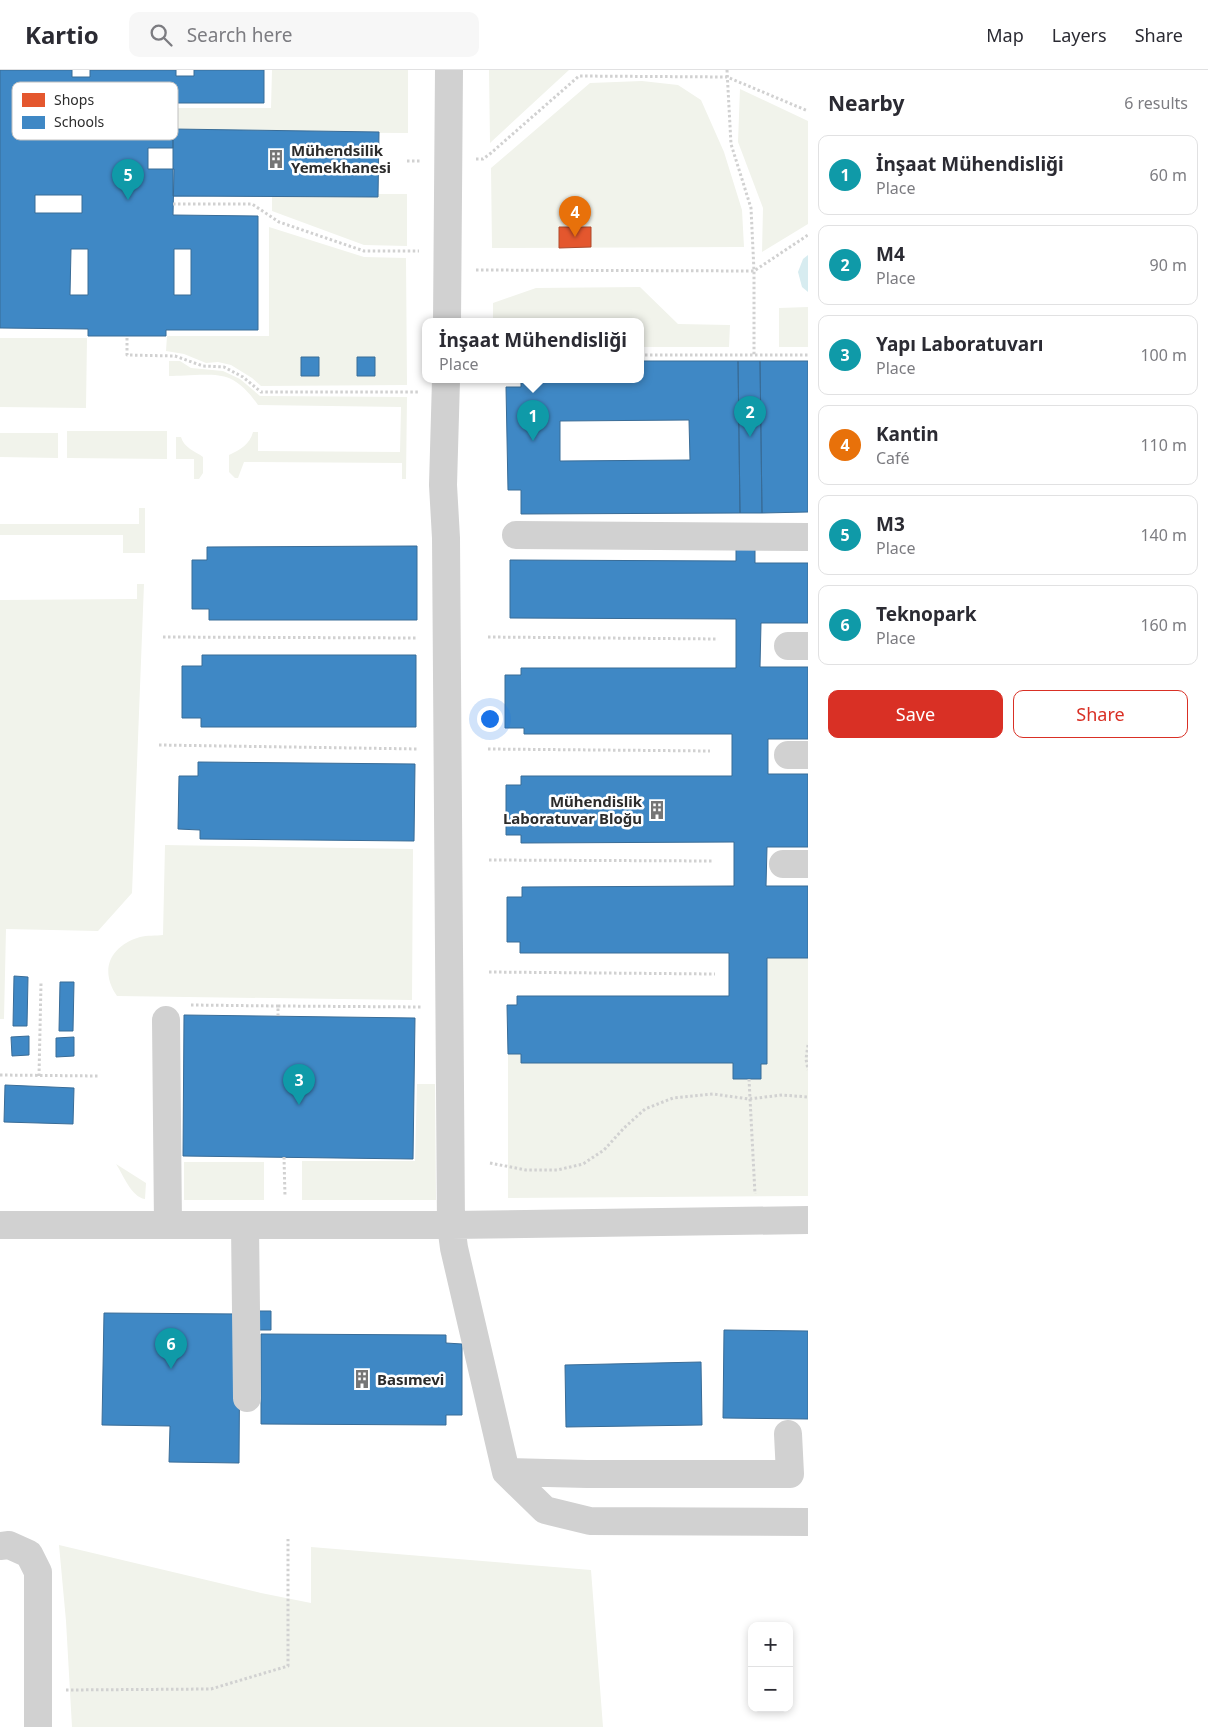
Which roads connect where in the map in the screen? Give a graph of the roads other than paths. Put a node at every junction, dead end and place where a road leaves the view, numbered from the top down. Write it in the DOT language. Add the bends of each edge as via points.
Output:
graph roads {
  1 [pos="449,70"];
  2 [pos="447,318"];
  3 [pos="446,386"];
  4 [pos="516,535"];
  5 [pos="808,537"];
  6 [pos="166,1020"];
  7 [pos="808,1220"];
  8 [pos="0,1225"];
  9 [pos="168,1225"];
  10 [pos="245,1225"];
  11 [pos="451,1225"];
  12 [pos="247,1398"];
  13 [pos="788,1434"];
  14 [pos="506,1472"];
  15 [pos="808,1522"];
  16 [pos="0,1546"];
  17 [pos="38,1727"];
  1 -- 2 [label="street"];
  3 -- 11 [label="street" via="443,485"];
  4 -- 5 [label="street"];
  6 -- 9 [label="street"];
  7 -- 11 [label="street"];
  8 -- 9 [label="street"];
  9 -- 10 [label="street"];
  10 -- 11 [label="street"];
  10 -- 12 [label="street"];
  11 -- 14 [label="street"];
  13 -- 14 [label="street" via="790,1474"];
  14 -- 15 [label="street" via="545,1510 590,1520"];
  16 -- 17 [label="street" via="29,1554 38,1572"];
}
